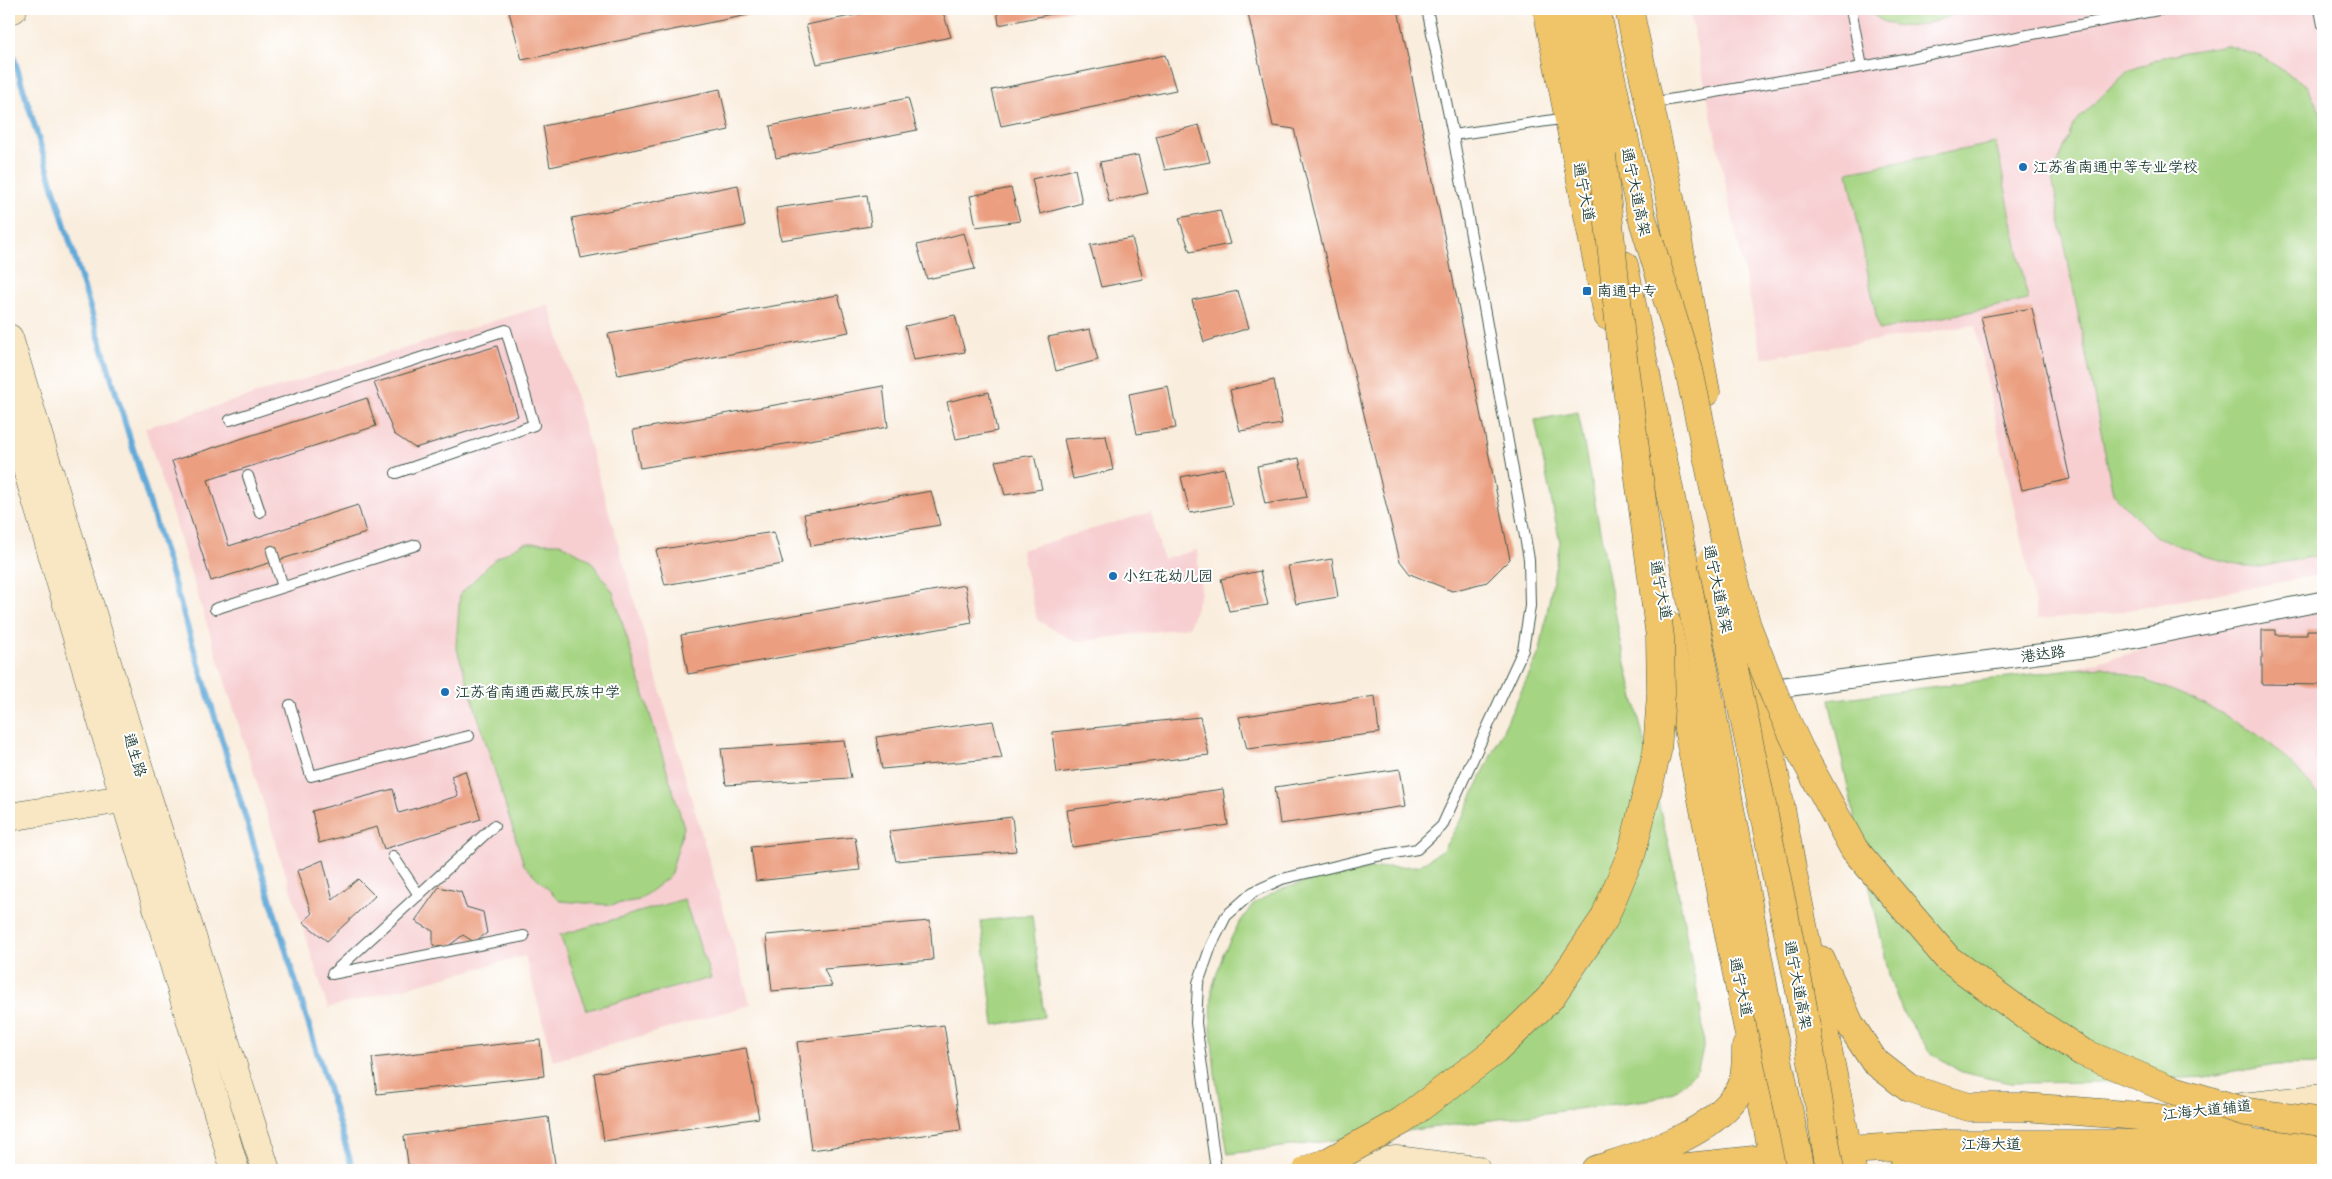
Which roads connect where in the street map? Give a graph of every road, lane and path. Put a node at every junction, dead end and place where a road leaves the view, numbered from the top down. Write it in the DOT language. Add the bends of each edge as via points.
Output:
graph roads {
  1 [pos="13,9"];
  2 [pos="1427,9"];
  3 [pos="1547,9"];
  4 [pos="1570,9"];
  5 [pos="1596,9"];
  6 [pos="1629,9"];
  7 [pos="1850,9"];
  8 [pos="2163,9"];
  9 [pos="2320,9"];
  10 [pos="9,10"];
  11 [pos="2323,25"];
  12 [pos="1862,67"];
  13 [pos="1650,103"];
  14 [pos="1570,117"];
  15 [pos="1453,135"];
  16 [pos="1602,156"];
  17 [pos="1641,214"];
  18 [pos="9,338"];
  19 [pos="9,409"];
  20 [pos="230,420"];
  21 [pos="396,473"];
  22 [pos="248,476"];
  23 [pos="260,512"];
  24 [pos="416,545"];
  25 [pos="272,551"];
  26 [pos="283,587"];
  27 [pos="2323,601"];
  28 [pos="215,609"];
  29 [pos="1760,691"];
  30 [pos="290,705"];
  31 [pos="469,736"];
  32 [pos="135,798"];
  33 [pos="9,818"];
  34 [pos="494,826"];
  35 [pos="393,856"];
  36 [pos="1795,885"];
  37 [pos="419,895"];
  38 [pos="524,936"];
  39 [pos="1801,996"];
  40 [pos="1743,998"];
  41 [pos="1768,1011"];
  42 [pos="2323,1098"];
  43 [pos="2152,1117"];
  44 [pos="2323,1122"];
  45 [pos="2098,1144"];
  46 [pos="2323,1144"];
  47 [pos="1849,1164"];
  48 [pos="2323,1165"];
  49 [pos="1778,1166"];
  50 [pos="235,1170"];
  51 [pos="266,1170"];
  52 [pos="1216,1170"];
  53 [pos="1307,1170"];
  54 [pos="1315,1170"];
  55 [pos="1477,1170"];
  56 [pos="1595,1170"];
  57 [pos="1660,1170"];
  58 [pos="1802,1170"];
  59 [pos="1830,1170"];
  60 [pos="1903,1170"];
  1 -- 10 [label="street"];
  2 -- 15 [label="lane"];
  3 -- 14 [label="main road, 通宁大道"];
  4 -- 16 [label="main road, 通宁大道高架"];
  5 -- 17 [label="main road, 通宁大道高架"];
  6 -- 13 [label="main road"];
  7 -- 12 [label="lane"];
  8 -- 12 [label="lane"];
  9 -- 11 [label="lane"];
  12 -- 13 [label="lane"];
  13 -- 29 [label="main road"];
  14 -- 15 [label="lane"];
  14 -- 40 [label="main road, 通宁大道"];
  15 -- 52 [label="lane" via="1529,559 1530,606 1523,650 1442,826 1417,849 1282,879 1253,892 1226,916 1198,984 1196,1023"];
  16 -- 41 [label="main road, 通宁大道高架, bridge" via="1686,573"];
  16 -- 53 [label="main road, bridge" via="1623,358 1660,637 1657,752 1632,852 1604,919 1550,998 1495,1051 1402,1121"];
  17 -- 39 [label="main road, 通宁大道高架, bridge"];
  17 -- 44 [label="main road, bridge" via="1689,370 1729,560 1747,626 1800,750 1854,849 1948,959 2082,1052 2167,1088 2247,1112"];
  18 -- 32 [label="street, 通生路"];
  19 -- 32 [label="street, 通生路"];
  20 -- 21 [label="lane" via="506,330 534,425"];
  22 -- 23 [label="lane"];
  24 -- 26 [label="lane"];
  25 -- 26 [label="lane"];
  26 -- 28 [label="lane"];
  27 -- 29 [label="street, 港达路" via="2091,647"];
  29 -- 36 [label="main road"];
  30 -- 31 [label="lane" via="311,776"];
  32 -- 33 [label="street"];
  32 -- 50 [label="street, 通生路"];
  32 -- 51 [label="street, 通生路"];
  34 -- 37 [label="lane"];
  35 -- 37 [label="lane"];
  36 -- 43 [label="main road" via="1821,960 1850,1024 1874,1061 1910,1089 1969,1107"];
  36 -- 47 [label="main road"];
  37 -- 38 [label="lane" via="332,974"];
  39 -- 47 [label="main road, bridge"];
  39 -- 59 [label="main road, 通宁大道高架, bridge"];
  40 -- 49 [label="main road, 通宁大道"];
  40 -- 56 [label="main road" via="1746,1059 1740,1091 1716,1117 1662,1148"];
  41 -- 49 [label="main road, bridge"];
  41 -- 58 [label="main road, 通宁大道高架, bridge"];
  42 -- 43 [label="street, 江海大道辅道"];
  43 -- 45 [label="street, 江海大道辅道"];
  43 -- 46 [label="main road"];
  45 -- 46 [label="main road, 江海大道"];
  45 -- 47 [label="main road, 江海大道" via="1947,1144"];
  47 -- 49 [label="main road, 江海大道"];
  48 -- 60 [label="main road"];
  49 -- 57 [label="main road, 江海大道"];
  54 -- 55 [label="street" via="1396,1160"];
}
